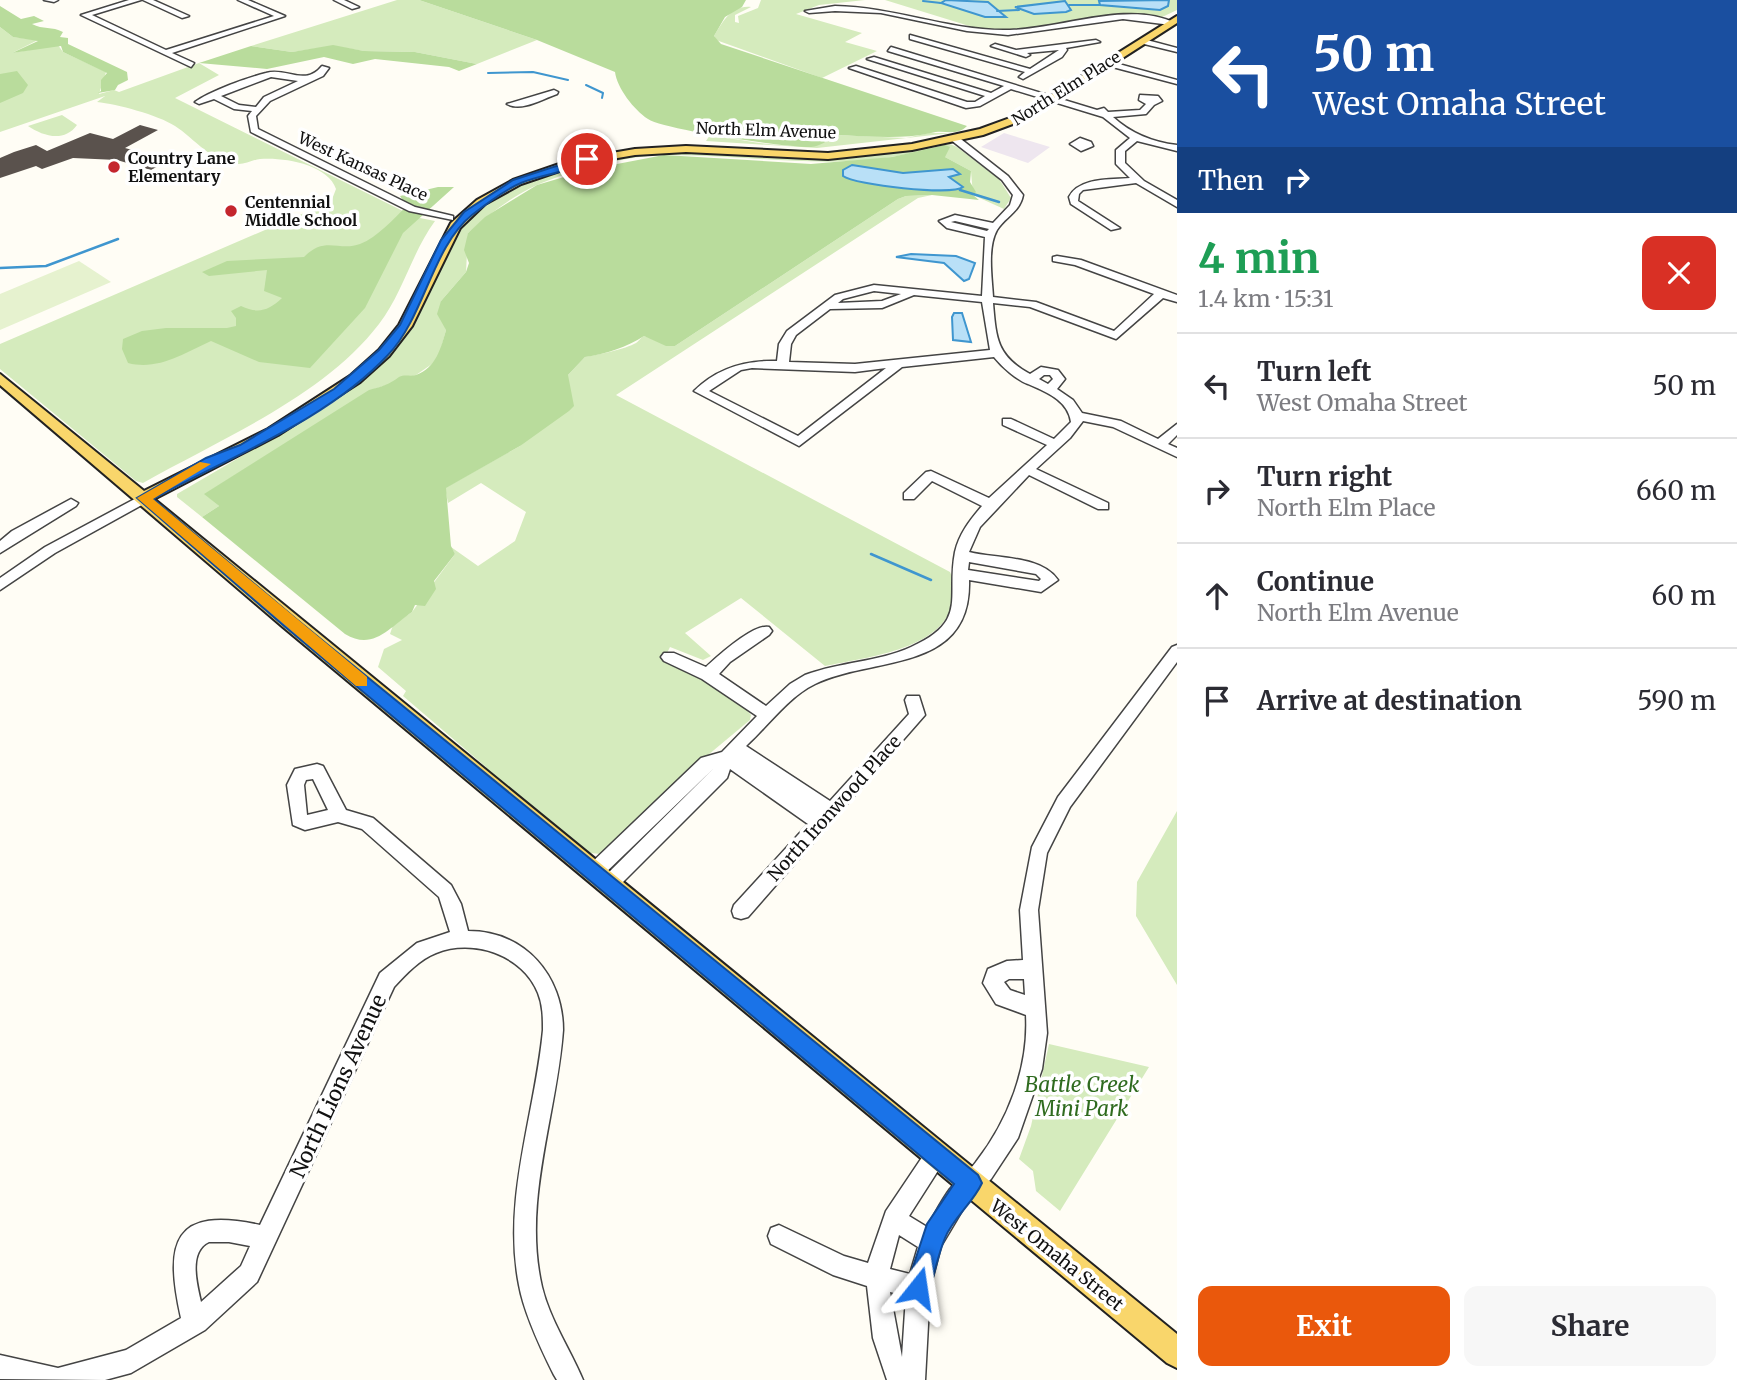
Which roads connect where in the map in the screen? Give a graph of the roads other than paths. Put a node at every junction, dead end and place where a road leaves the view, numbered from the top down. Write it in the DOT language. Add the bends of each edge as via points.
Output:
graph roads {
  1 [pos="137,0"];
  2 [pos="147,0"];
  3 [pos="242,0"];
  4 [pos="338,0"];
  5 [pos="355,7"];
  6 [pos="809,12"];
  7 [pos="185,16"];
  8 [pos="945,21"];
  9 [pos="1174,21"];
  10 [pos="1066,25"];
  11 [pos="1076,31"];
  12 [pos="913,37"];
  13 [pos="1086,37"];
  14 [pos="1145,39"];
  15 [pos="995,46"];
  16 [pos="1060,46"];
  17 [pos="893,48"];
  18 [pos="1177,48"];
  19 [pos="1016,52"];
  20 [pos="165,53"];
  21 [pos="871,59"];
  22 [pos="1049,61"];
  23 [pos="1108,63"];
  24 [pos="191,65"];
  25 [pos="325,68"];
  26 [pos="1032,72"];
  27 [pos="305,80"];
  28 [pos="1177,82"];
  29 [pos="1012,84"];
  30 [pos="554,92"];
  31 [pos="215,96"];
  32 [pos="993,96"];
  33 [pos="1055,97"];
  34 [pos="199,102"];
  35 [pos="1151,103"];
  36 [pos="511,104"];
  37 [pos="255,109"];
  38 [pos="1106,116"];
  39 [pos="954,138"];
  40 [pos="1136,138"];
  41 [pos="1177,148"];
  42 [pos="1138,180"];
  43 [pos="1177,204"];
  44 [pos="456,219"];
  45 [pos="1115,228"];
  46 [pos="1057,259"];
  47 [pos="912,292"];
  48 [pos="1162,293"];
  49 [pos="990,299"];
  50 [pos="1177,299"];
  51 [pos="828,306"];
  52 [pos="997,353"];
  53 [pos="900,363"];
  54 [pos="783,364"];
  55 [pos="850,368"];
  56 [pos="0,378"];
  57 [pos="1029,381"];
  58 [pos="1049,390"];
  59 [pos="840,410"];
  60 [pos="1078,416"];
  61 [pos="1007,422"];
  62 [pos="1177,428"];
  63 [pos="1055,444"];
  64 [pos="1159,445"];
  65 [pos="1177,453"];
  66 [pos="1028,470"];
  67 [pos="909,496"];
  68 [pos="144,498"];
  69 [pos="71,503"];
  70 [pos="992,505"];
  71 [pos="1103,506"];
  72 [pos="0,548"];
  73 [pos="962,556"];
  74 [pos="962,574"];
  75 [pos="0,585"];
  76 [pos="764,631"];
  77 [pos="1177,652"];
  78 [pos="669,657"];
  79 [pos="708,675"];
  80 [pos="913,700"];
  81 [pos="768,715"];
  82 [pos="728,754"];
  83 [pos="338,815"];
  84 [pos="826,817"];
  85 [pos="601,879"];
  86 [pos="741,911"];
  87 [pos="464,939"];
  88 [pos="1033,970"];
  89 [pos="1036,1009"];
  90 [pos="937,1156"];
  91 [pos="971,1183"];
  92 [pos="894,1219"];
  93 [pos="779,1236"];
  94 [pos="267,1238"];
  95 [pos="931,1242"];
  96 [pos="876,1276"];
  97 [pos="918,1288"];
  98 [pos="194,1324"];
  99 [pos="1177,1353"];
  100 [pos="0,1367"];
  101 [pos="58,1380"];
  102 [pos="571,1380"];
  103 [pos="900,1380"];
  104 [pos="913,1380"];
  1 -- 20 [label="street" via="85,15"];
  2 -- 7 [label="street"];
  3 -- 20 [label="street" via="281,16"];
  4 -- 5 [label="street"];
  6 -- 8 [label="street" via="825,5 881,1"];
  8 -- 10 [label="street" via="1001,33"];
  8 -- 12 [label="street"];
  9 -- 10 [label="street" via="1127,16"];
  9 -- 14 [label="main road, North Elm Place"];
  10 -- 11 [label="street"];
  12 -- 17 [label="street"];
  12 -- 26 [label="street"];
  13 -- 16 [label="street" via="1096,42"];
  14 -- 18 [label="street"];
  14 -- 23 [label="main road, North Elm Place"];
  15 -- 19 [label="street"];
  16 -- 19 [label="street"];
  16 -- 22 [label="street" via="1062,53"];
  17 -- 21 [label="street"];
  17 -- 29 [label="street"];
  19 -- 22 [label="street"];
  20 -- 24 [label="street"];
  21 -- 32 [label="street"];
  21 -- 32 [label="street" via="853,68 966,105"];
  22 -- 26 [label="street"];
  23 -- 28 [label="street"];
  23 -- 33 [label="main road, North Elm Place"];
  25 -- 27 [label="street"];
  26 -- 29 [label="street"];
  27 -- 31 [label="street" via="270,74"];
  27 -- 37 [label="street"];
  29 -- 32 [label="street"];
  29 -- 33 [label="street"];
  30 -- 36 [label="street"];
  31 -- 34 [label="street"];
  31 -- 37 [label="street" via="237,107"];
  33 -- 38 [label="street"];
  33 -- 39 [label="main road, North Elm Place" via="1008,124"];
  35 -- 38 [label="street" via="1143,112"];
  37 -- 44 [label="street, West Kansas Place" via="251,122 264,136 412,209"];
  38 -- 40 [label="street" via="1119,130"];
  39 -- 44 [label="main road, North Elm Avenue" via="832,151 657,148 594,153 550,166 498,191"];
  39 -- 49 [label="street" via="1016,191 1018,198 993,231"];
  40 -- 41 [label="street"];
  40 -- 42 [label="street" via="1104,150"];
  42 -- 43 [label="street"];
  42 -- 45 [label="street" via="1077,190 1074,197 1079,206"];
  44 -- 68 [label="main road, North Elm Avenue" via="405,326 371,365 321,404"];
  46 -- 48 [label="street"];
  47 -- 49 [label="street"];
  47 -- 51 [label="street" via="892,302"];
  47 -- 51 [label="street" via="895,288 855,291"];
  48 -- 49 [label="street" via="1116,336 1039,306"];
  48 -- 50 [label="street"];
  49 -- 52 [label="street" via="991,335"];
  51 -- 54 [label="street" via="791,333"];
  52 -- 53 [label="street"];
  52 -- 57 [label="street"];
  53 -- 55 [label="street"];
  53 -- 59 [label="street"];
  54 -- 55 [label="street"];
  54 -- 59 [label="street" via="743,366 700,391 799,442"];
  55 -- 59 [label="street" via="851,389"];
  56 -- 68 [label="main road, West Omaha Street"];
  57 -- 58 [label="street"];
  57 -- 58 [label="street" via="1041,371 1054,372 1060,377"];
  58 -- 60 [label="street" via="1069,401"];
  60 -- 63 [label="street" via="1077,423"];
  60 -- 64 [label="street" via="1117,424"];
  61 -- 63 [label="street"];
  62 -- 64 [label="street"];
  63 -- 66 [label="street"];
  64 -- 65 [label="street"];
  66 -- 70 [label="street"];
  66 -- 71 [label="street"];
  67 -- 70 [label="street" via="931,475"];
  68 -- 75 [label="street" via="50,550"];
  68 -- 85 [label="main road, West Omaha Street"];
  69 -- 72 [label="street"];
  70 -- 73 [label="street" via="970,531"];
  73 -- 74 [label="street"];
  73 -- 74 [label="street" via="1040,570 1051,580 1041,587"];
  74 -- 81 [label="street" via="964,595 959,611 934,642 808,680"];
  76 -- 79 [label="street"];
  77 -- 88 [label="street" via="1049,826 1032,883"];
  78 -- 79 [label="street"];
  79 -- 81 [label="street"];
  80 -- 84 [label="street, North Ironwood Place" via="917,715"];
  81 -- 82 [label="street"];
  82 -- 84 [label="street"];
  82 -- 85 [label="street" via="721,773"];
  83 -- 87 [label="street" via="366,822 445,891"];
  84 -- 86 [label="street, North Ironwood Place"];
  85 -- 90 [label="main road, West Omaha Street"];
  87 -- 94 [label="street, North Lions Avenue" via="437,943 409,958 387,980"];
  87 -- 102 [label="street" via="496,943 522,957 542,979 552,1007 552,1038 525,1202 530,1283 559,1364"];
  88 -- 89 [label="street"];
  88 -- 89 [label="street" via="1007,970 995,976 993,983 1003,997"];
  89 -- 91 [label="street" via="1036,1052 1018,1114 993,1158"];
  90 -- 91 [label="main road, West Omaha Street"];
  90 -- 92 [label="street"];
  91 -- 95 [label="street"];
  91 -- 99 [label="main road, West Omaha Street"];
  92 -- 95 [label="street"];
  92 -- 96 [label="street" via="882,1244"];
  93 -- 96 [label="street" via="841,1267"];
  94 -- 98 [label="street, North Lions Avenue" via="248,1275"];
  94 -- 98 [label="street" via="219,1230 207,1231 192,1241 185,1283"];
  95 -- 97 [label="street"];
  96 -- 97 [label="street"];
  96 -- 103 [label="street" via="887,1352"];
  97 -- 104 [label="street"];
  98 -- 101 [label="street, North Lions Avenue" via="131,1361"];
  100 -- 101 [label="street, North Lions Avenue"];
}
